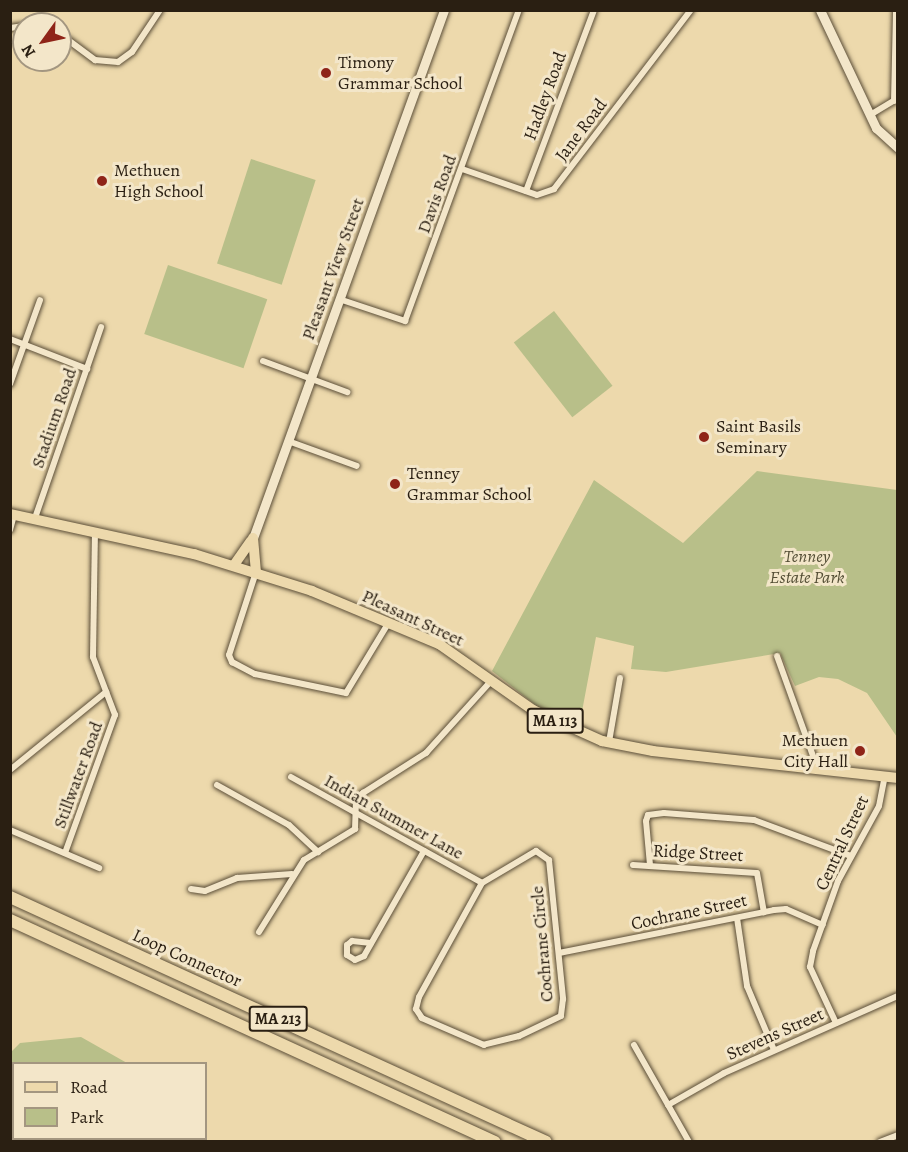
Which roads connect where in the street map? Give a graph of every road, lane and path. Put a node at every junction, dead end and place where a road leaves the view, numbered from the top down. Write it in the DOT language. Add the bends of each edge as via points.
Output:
graph roads {
  1 [pos="160,10"];
  2 [pos="444,10"];
  3 [pos="519,10"];
  4 [pos="594,10"];
  5 [pos="691,10"];
  6 [pos="820,10"];
  7 [pos="896,10"];
  8 [pos="72,43"];
  9 [pos="896,100"];
  10 [pos="870,115"];
  11 [pos="897,148"];
  12 [pos="462,169"];
  13 [pos="526,192"];
  14 [pos="339,299"];
  15 [pos="40,300"];
  16 [pos="101,327"];
  17 [pos="10,339"];
  18 [pos="26,345"];
  19 [pos="263,361"];
  20 [pos="87,369"];
  21 [pos="310,378"];
  22 [pos="10,384"];
  23 [pos="347,392"];
  24 [pos="288,441"];
  25 [pos="357,466"];
  26 [pos="12,514"];
  27 [pos="35,518"];
  28 [pos="95,530"];
  29 [pos="10,531"];
  30 [pos="253,538"];
  31 [pos="234,565"];
  32 [pos="256,572"];
  33 [pos="389,622"];
  34 [pos="777,656"];
  35 [pos="620,678"];
  36 [pos="492,680"];
  37 [pos="106,692"];
  38 [pos="609,742"];
  39 [pos="817,767"];
  40 [pos="10,770"];
  41 [pos="885,776"];
  42 [pos="291,777"];
  43 [pos="897,778"];
  44 [pos="217,785"];
  45 [pos="356,813"];
  46 [pos="10,830"];
  47 [pos="424,851"];
  48 [pos="318,852"];
  49 [pos="65,853"];
  50 [pos="850,856"];
  51 [pos="650,865"];
  52 [pos="633,866"];
  53 [pos="99,868"];
  54 [pos="292,874"];
  55 [pos="482,883"];
  56 [pos="191,889"];
  57 [pos="10,897"];
  58 [pos="764,912"];
  59 [pos="737,918"];
  60 [pos="10,920"];
  61 [pos="823,925"];
  62 [pos="259,932"];
  63 [pos="371,943"];
  64 [pos="559,953"];
  65 [pos="897,996"];
  66 [pos="836,1023"];
  67 [pos="634,1045"];
  68 [pos="774,1050"];
  69 [pos="668,1105"];
  70 [pos="897,1135"];
  71 [pos="495,1142"];
  72 [pos="546,1142"];
  73 [pos="689,1142"];
  74 [pos="880,1142"];
  1 -- 8 [label="street" via="132,52 117,63 95,60"];
  2 -- 14 [label="street, Pleasant View Street"];
  3 -- 12 [label="street, Davis Road"];
  4 -- 13 [label="street, Hadley Road"];
  5 -- 13 [label="street, Jane Road" via="558,184 543,194"];
  6 -- 10 [label="street"];
  7 -- 9 [label="street"];
  9 -- 10 [label="street"];
  10 -- 11 [label="street" via="884,138"];
  12 -- 13 [label="street"];
  12 -- 14 [label="street, Davis Road" via="405,321"];
  14 -- 21 [label="street, Pleasant View Street"];
  15 -- 18 [label="street"];
  16 -- 20 [label="street, Stadium Road"];
  17 -- 18 [label="street"];
  18 -- 20 [label="street"];
  18 -- 22 [label="street"];
  19 -- 21 [label="street"];
  20 -- 27 [label="street, Stadium Road"];
  21 -- 23 [label="street"];
  21 -- 24 [label="street, Pleasant View Street"];
  24 -- 25 [label="street"];
  24 -- 30 [label="street, Pleasant View Street"];
  26 -- 27 [label="main road, Pleasant Street / MA 113"];
  26 -- 29 [label="street"];
  27 -- 28 [label="main road, Pleasant Street / MA 113"];
  28 -- 31 [label="main road, Pleasant Street / MA 113"];
  28 -- 37 [label="street, Stillwater Road" via="93,657"];
  30 -- 31 [label="main road"];
  30 -- 32 [label="main road"];
  31 -- 32 [label="main road, Pleasant Street / MA 113"];
  32 -- 33 [label="main road, Pleasant Street / MA 113"];
  32 -- 33 [label="street" via="229,655 232,662 255,674 346,693"];
  33 -- 36 [label="main road, Pleasant Street / MA 113" via="450,650"];
  34 -- 39 [label="street"];
  35 -- 38 [label="street"];
  36 -- 38 [label="main road, Pleasant Street / MA 113" via="533,710"];
  36 -- 45 [label="street" via="426,753 363,793 356,801"];
  37 -- 40 [label="street"];
  37 -- 49 [label="street, Stillwater Road" via="114,708 113,723"];
  38 -- 39 [label="main road, Pleasant Street / MA 113"];
  39 -- 41 [label="main road, Pleasant Street / MA 113"];
  41 -- 43 [label="main road, Pleasant Street / MA 113"];
  41 -- 50 [label="street, Central Street" via="879,806"];
  42 -- 45 [label="street, Indian Summer Lane"];
  44 -- 48 [label="street" via="289,825"];
  45 -- 47 [label="street, Indian Summer Lane"];
  45 -- 48 [label="street" via="355,829"];
  46 -- 49 [label="street"];
  47 -- 55 [label="street, Indian Summer Lane"];
  47 -- 63 [label="street"];
  48 -- 54 [label="street"];
  49 -- 53 [label="street"];
  50 -- 51 [label="street" via="754,820 648,815"];
  50 -- 61 [label="street, Central Street"];
  51 -- 52 [label="street, Ridge Street"];
  51 -- 58 [label="street, Ridge Street" via="757,873"];
  54 -- 56 [label="street" via="237,878 205,891"];
  54 -- 62 [label="street"];
  55 -- 64 [label="street, Cochrane Circle" via="536,851 546,855"];
  55 -- 64 [label="street, Cochrane Circle" via="419,997 416,1009 422,1018 484,1045 554,1021 563,1013"];
  57 -- 72 [label="highway, Loop Connector / MA 213"];
  58 -- 59 [label="street, Cochrane Street"];
  58 -- 61 [label="street, Cochrane Street" via="786,909"];
  59 -- 64 [label="street, Cochrane Street"];
  59 -- 68 [label="street" via="747,986"];
  60 -- 71 [label="highway, MA 213"];
  61 -- 66 [label="street, Central Street" via="810,967"];
  65 -- 66 [label="street, Stevens Street"];
  66 -- 68 [label="street, Stevens Street"];
  67 -- 69 [label="street"];
  68 -- 69 [label="street, Stevens Street"];
  69 -- 73 [label="street"];
  70 -- 74 [label="street"];
}
